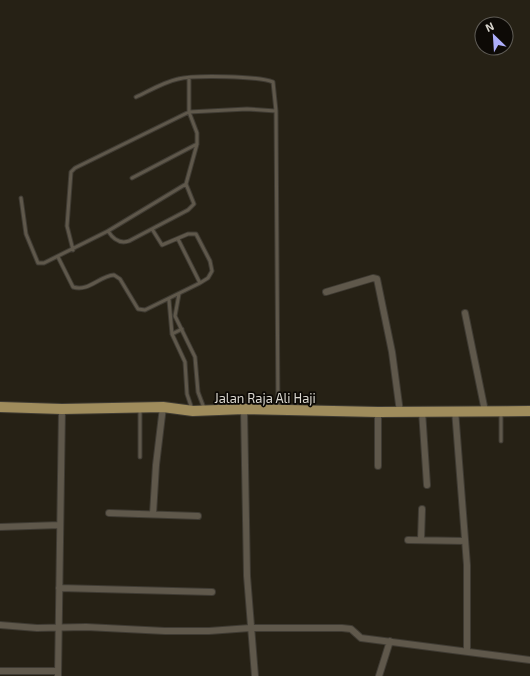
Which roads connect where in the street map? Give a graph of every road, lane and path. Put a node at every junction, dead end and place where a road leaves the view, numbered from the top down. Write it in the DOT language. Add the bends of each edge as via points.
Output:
graph roads {
  1 [pos="189,78"];
  2 [pos="136,97"];
  3 [pos="276,111"];
  4 [pos="189,112"];
  5 [pos="197,144"];
  6 [pos="132,178"];
  7 [pos="186,184"];
  8 [pos="21,198"];
  9 [pos="152,229"];
  10 [pos="108,231"];
  11 [pos="178,239"];
  12 [pos="73,250"];
  13 [pos="58,257"];
  14 [pos="200,284"];
  15 [pos="326,292"];
  16 [pos="179,294"];
  17 [pos="169,300"];
  18 [pos="465,314"];
  19 [pos="182,330"];
  20 [pos="172,334"];
  21 [pos="0,407"];
  22 [pos="140,407"];
  23 [pos="163,407"];
  24 [pos="244,408"];
  25 [pos="62,409"];
  26 [pos="278,410"];
  27 [pos="455,410"];
  28 [pos="501,410"];
  29 [pos="193,411"];
  30 [pos="205,411"];
  31 [pos="422,411"];
  32 [pos="530,411"];
  33 [pos="378,412"];
  34 [pos="400,412"];
  35 [pos="485,412"];
  36 [pos="501,442"];
  37 [pos="140,457"];
  38 [pos="378,466"];
  39 [pos="427,484"];
  40 [pos="422,509"];
  41 [pos="109,513"];
  42 [pos="153,514"];
  43 [pos="198,516"];
  44 [pos="60,525"];
  45 [pos="0,527"];
  46 [pos="408,540"];
  47 [pos="421,540"];
  48 [pos="465,541"];
  49 [pos="59,588"];
  50 [pos="212,592"];
  51 [pos="0,625"];
  52 [pos="58,628"];
  53 [pos="250,628"];
  54 [pos="390,641"];
  55 [pos="467,651"];
  56 [pos="530,660"];
  57 [pos="0,670"];
  58 [pos="58,673"];
  59 [pos="255,676"];
  60 [pos="379,676"];
  1 -- 2 [label="lane" via="177,79"];
  1 -- 3 [label="lane" via="273,82"];
  1 -- 4 [label="lane"];
  3 -- 4 [label="lane" via="247,109"];
  3 -- 26 [label="lane"];
  4 -- 5 [label="lane" via="197,133"];
  4 -- 12 [label="lane" via="75,168 72,172 67,226"];
  5 -- 6 [label="lane"];
  5 -- 7 [label="lane"];
  7 -- 9 [label="lane" via="194,204 188,210"];
  7 -- 10 [label="lane"];
  8 -- 13 [label="lane" via="26,234 38,264"];
  9 -- 10 [label="lane" via="123,243 112,237"];
  9 -- 11 [label="lane" via="162,245"];
  10 -- 12 [label="lane"];
  11 -- 14 [label="lane"];
  11 -- 14 [label="lane" via="194,233 202,244 212,271"];
  12 -- 13 [label="lane"];
  13 -- 17 [label="lane" via="73,287 86,287 114,275 120,279 139,310"];
  14 -- 16 [label="lane"];
  15 -- 34 [label="street" via="377,279 392,352"];
  16 -- 17 [label="lane"];
  16 -- 19 [label="lane" via="175,316"];
  17 -- 20 [label="lane"];
  18 -- 35 [label="street"];
  19 -- 20 [label="lane"];
  19 -- 30 [label="lane" via="195,357 198,392"];
  20 -- 29 [label="lane" via="185,362 187,394"];
  21 -- 25 [label="main road, Jalan Raja Ali Haji"];
  22 -- 23 [label="main road, Jalan Raja Ali Haji"];
  22 -- 25 [label="main road, Jalan Raja Ali Haji"];
  22 -- 37 [label="lane"];
  23 -- 29 [label="main road, Jalan Raja Ali Haji"];
  23 -- 42 [label="street"];
  24 -- 26 [label="main road, Jalan Raja Ali Haji"];
  24 -- 30 [label="main road, Jalan Raja Ali Haji"];
  24 -- 53 [label="street" via="245,520"];
  25 -- 44 [label="street"];
  26 -- 33 [label="main road, Jalan Raja Ali Haji"];
  27 -- 31 [label="main road, Jalan Raja Ali Haji"];
  27 -- 35 [label="main road, Jalan Raja Ali Haji"];
  27 -- 48 [label="street"];
  28 -- 32 [label="main road, Jalan Raja Ali Haji"];
  28 -- 35 [label="main road, Jalan Raja Ali Haji"];
  28 -- 36 [label="lane"];
  29 -- 30 [label="main road, Jalan Raja Ali Haji"];
  31 -- 34 [label="main road, Jalan Raja Ali Haji"];
  31 -- 39 [label="street"];
  33 -- 34 [label="main road, Jalan Raja Ali Haji"];
  33 -- 38 [label="street"];
  40 -- 47 [label="street"];
  41 -- 42 [label="street"];
  42 -- 43 [label="street"];
  44 -- 45 [label="street"];
  44 -- 49 [label="street"];
  46 -- 47 [label="street"];
  47 -- 48 [label="street"];
  48 -- 55 [label="street"];
  49 -- 50 [label="street"];
  49 -- 52 [label="street"];
  51 -- 52 [label="street"];
  52 -- 53 [label="street" via="165,632"];
  52 -- 58 [label="street"];
  53 -- 54 [label="street" via="351,629 362,638"];
  53 -- 59 [label="street"];
  54 -- 55 [label="street"];
  54 -- 60 [label="street"];
  55 -- 56 [label="street"];
  57 -- 58 [label="street"];
}
